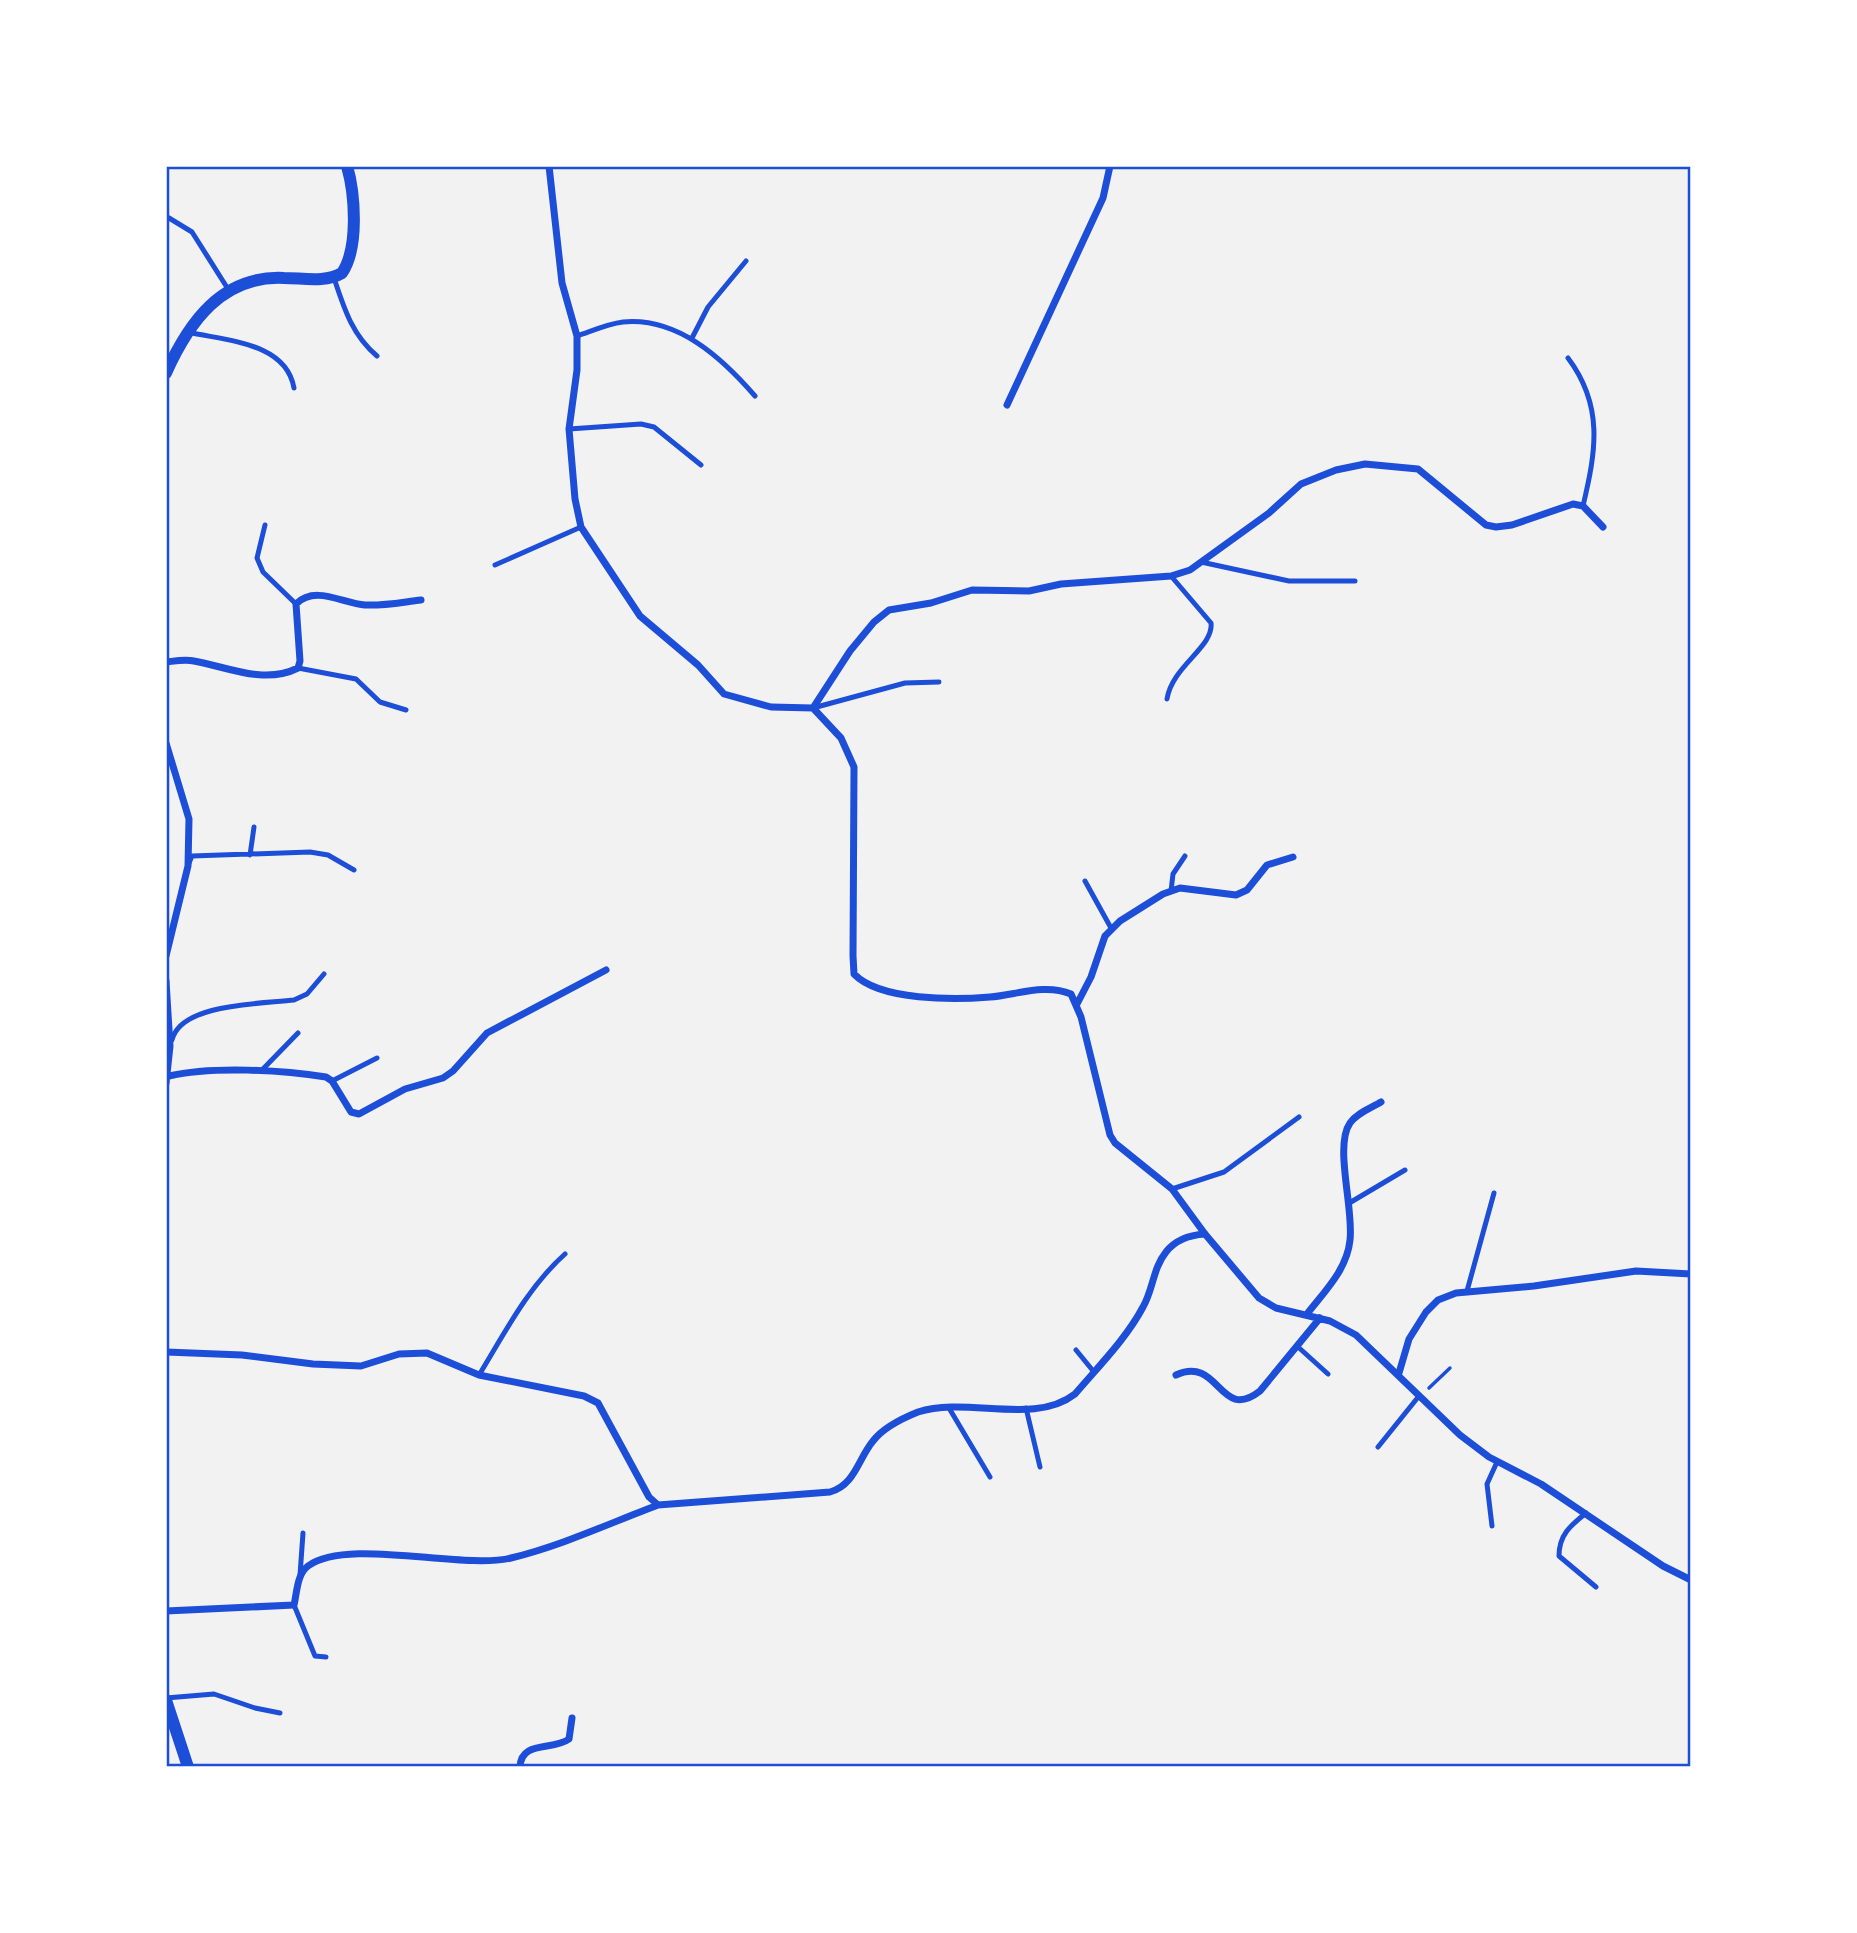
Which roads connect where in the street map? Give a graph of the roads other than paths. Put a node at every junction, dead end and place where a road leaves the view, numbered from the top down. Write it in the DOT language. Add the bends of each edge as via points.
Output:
graph roads {
  1 [pos="347,166"];
  2 [pos="549,166"];
  3 [pos="1110,166"];
  4 [pos="169,218"];
  5 [pos="746,261"];
  6 [pos="334,278"];
  7 [pos="228,289"];
  8 [pos="188,332"];
  9 [pos="577,336"];
  10 [pos="692,338"];
  11 [pos="377,356"];
  12 [pos="1568,358"];
  13 [pos="166,373"];
  14 [pos="294,388"];
  15 [pos="755,396"];
  16 [pos="1007,405"];
  17 [pos="569,429"];
  18 [pos="701,465"];
  19 [pos="1583,506"];
  20 [pos="265,524"];
  21 [pos="581,527"];
  22 [pos="1603,527"];
  23 [pos="1201,562"];
  24 [pos="495,565"];
  25 [pos="1171,576"];
  26 [pos="1355,581"];
  27 [pos="421,600"];
  28 [pos="296,604"];
  29 [pos="166,662"];
  30 [pos="298,668"];
  31 [pos="939,682"];
  32 [pos="1167,699"];
  33 [pos="813,708"];
  34 [pos="406,710"];
  35 [pos="166,743"];
  36 [pos="254,827"];
  37 [pos="250,855"];
  38 [pos="1185,856"];
  39 [pos="1293,857"];
  40 [pos="189,863"];
  41 [pos="354,870"];
  42 [pos="1085,881"];
  43 [pos="1171,891"];
  44 [pos="1111,928"];
  45 [pos="166,956"];
  46 [pos="606,970"];
  47 [pos="324,974"];
  48 [pos="166,981"];
  49 [pos="1077,1004"];
  50 [pos="298,1033"];
  51 [pos="170,1046"];
  52 [pos="377,1058"];
  53 [pos="259,1073"];
  54 [pos="167,1079"];
  55 [pos="332,1081"];
  56 [pos="1381,1102"];
  57 [pos="1299,1117"];
  58 [pos="1405,1170"];
  59 [pos="1172,1189"];
  60 [pos="1494,1193"];
  61 [pos="1351,1202"];
  62 [pos="1205,1234"];
  63 [pos="565,1254"];
  64 [pos="1691,1274"];
  65 [pos="1466,1291"];
  66 [pos="1307,1314"];
  67 [pos="1320,1318"];
  68 [pos="1297,1346"];
  69 [pos="1076,1350"];
  70 [pos="166,1352"];
  71 [pos="1094,1372"];
  72 [pos="1399,1373"];
  73 [pos="1328,1374"];
  74 [pos="479,1375"];
  75 [pos="1176,1375"];
  76 [pos="1419,1396"];
  77 [pos="949,1408"];
  78 [pos="1026,1408"];
  79 [pos="1378,1447"];
  80 [pos="1497,1462"];
  81 [pos="1040,1467"];
  82 [pos="990,1477"];
  83 [pos="658,1505"];
  84 [pos="1586,1513"];
  85 [pos="1492,1526"];
  86 [pos="303,1533"];
  87 [pos="300,1577"];
  88 [pos="1691,1580"];
  89 [pos="1596,1587"];
  90 [pos="294,1605"];
  91 [pos="166,1611"];
  92 [pos="326,1657"];
  93 [pos="166,1699"];
  94 [pos="280,1713"];
  95 [pos="572,1718"];
  96 [pos="188,1767"];
  97 [pos="520,1767"];
  1 -- 6 [label="street" via="352,229 349,263"];
  2 -- 9 [label="street" via="562,283"];
  3 -- 16 [label="street" via="1103,198"];
  4 -- 7 [label="lane" via="192,232"];
  5 -- 10 [label="lane" via="708,307"];
  6 -- 7 [label="street" via="265,277"];
  6 -- 11 [label="lane" via="348,318 362,343"];
  7 -- 8 [label="street"];
  8 -- 13 [label="street"];
  8 -- 14 [label="lane" via="278,357 292,376"];
  9 -- 10 [label="lane" via="626,322"];
  9 -- 17 [label="street"];
  10 -- 15 [label="lane" via="727,363"];
  12 -- 19 [label="lane" via="1584,379 1594,420 1592,469"];
  17 -- 18 [label="lane" via="654,427"];
  17 -- 21 [label="street"];
  19 -- 22 [label="street"];
  19 -- 23 [label="street" via="1573,504 1496,527 1486,525 1418,469 1365,464 1301,484"];
  20 -- 28 [label="lane" via="257,558 263,572"];
  21 -- 24 [label="lane"];
  21 -- 33 [label="street" via="640,616 698,665 724,694 771,707"];
  23 -- 25 [label="street"];
  23 -- 26 [label="lane" via="1289,581"];
  25 -- 32 [label="lane" via="1211,623 1212,631 1171,680"];
  25 -- 33 [label="street" via="1061,584 1029,591 972,590 889,610 850,652"];
  27 -- 28 [label="street" via="364,605 317,594"];
  28 -- 30 [label="street"];
  29 -- 30 [label="street" via="191,660 235,673"];
  30 -- 34 [label="lane" via="356,679 380,702"];
  31 -- 33 [label="lane" via="905,683"];
  33 -- 49 [label="street" via="841,738 855,767 854,974 870,986 915,997 1062,990"];
  35 -- 40 [label="street" via="189,818"];
  36 -- 37 [label="lane"];
  37 -- 40 [label="lane" via="192,856"];
  37 -- 41 [label="lane" via="328,855"];
  38 -- 43 [label="lane" via="1173,874"];
  39 -- 43 [label="street" via="1267,865 1247,890 1236,895 1180,888"];
  40 -- 45 [label="street"];
  42 -- 44 [label="lane"];
  43 -- 44 [label="street"];
  44 -- 49 [label="street"];
  46 -- 55 [label="street" via="487,1033 443,1078 405,1088 359,1114 351,1112"];
  47 -- 51 [label="lane" via="294,1000 203,1012 185,1020 175,1027"];
  48 -- 51 [label="street"];
  49 -- 59 [label="street" via="1110,1135"];
  50 -- 53 [label="lane"];
  51 -- 54 [label="street"];
  52 -- 55 [label="lane"];
  53 -- 54 [label="street" via="184,1072"];
  53 -- 55 [label="street" via="308,1074"];
  56 -- 61 [label="street" via="1357,1115 1344,1138"];
  57 -- 59 [label="lane" via="1224,1172"];
  58 -- 61 [label="lane"];
  59 -- 62 [label="street"];
  60 -- 65 [label="lane"];
  61 -- 66 [label="street" via="1347,1257"];
  62 -- 66 [label="street" via="1259,1298 1276,1308"];
  62 -- 71 [label="street" via="1190,1235 1166,1252 1143,1307"];
  63 -- 74 [label="lane" via="513,1318"];
  64 -- 65 [label="street" via="1636,1271"];
  65 -- 72 [label="street" via="1438,1300 1426,1312 1409,1339"];
  66 -- 67 [label="street"];
  67 -- 68 [label="street"];
  67 -- 72 [label="street" via="1356,1335"];
  68 -- 73 [label="lane"];
  68 -- 75 [label="street" via="1248,1399 1230,1397 1198,1370 1190,1368"];
  69 -- 71 [label="lane"];
  70 -- 74 [label="street" via="361,1366 399,1354 427,1353"];
  71 -- 78 [label="street" via="1065,1402"];
  72 -- 76 [label="street"];
  74 -- 83 [label="street" via="584,1396 598,1403 649,1497"];
  76 -- 79 [label="lane"];
  76 -- 80 [label="street"];
  77 -- 78 [label="street"];
  77 -- 82 [label="lane"];
  77 -- 83 [label="street" via="918,1412 888,1428 874,1439 842,1489"];
  78 -- 81 [label="lane"];
  80 -- 84 [label="street"];
  80 -- 85 [label="lane" via="1488,1484"];
  83 -- 87 [label="street" via="510,1559 482,1563 402,1554 345,1556 308,1566"];
  84 -- 88 [label="street"];
  84 -- 89 [label="lane" via="1566,1530 1559,1556"];
  86 -- 87 [label="lane"];
  87 -- 90 [label="street"];
  90 -- 91 [label="street"];
  90 -- 92 [label="lane" via="310,1648 315,1656"];
  93 -- 94 [label="lane" via="214,1694"];
  93 -- 96 [label="street"];
  95 -- 97 [label="street" via="569,1739 525,1751"];
}
